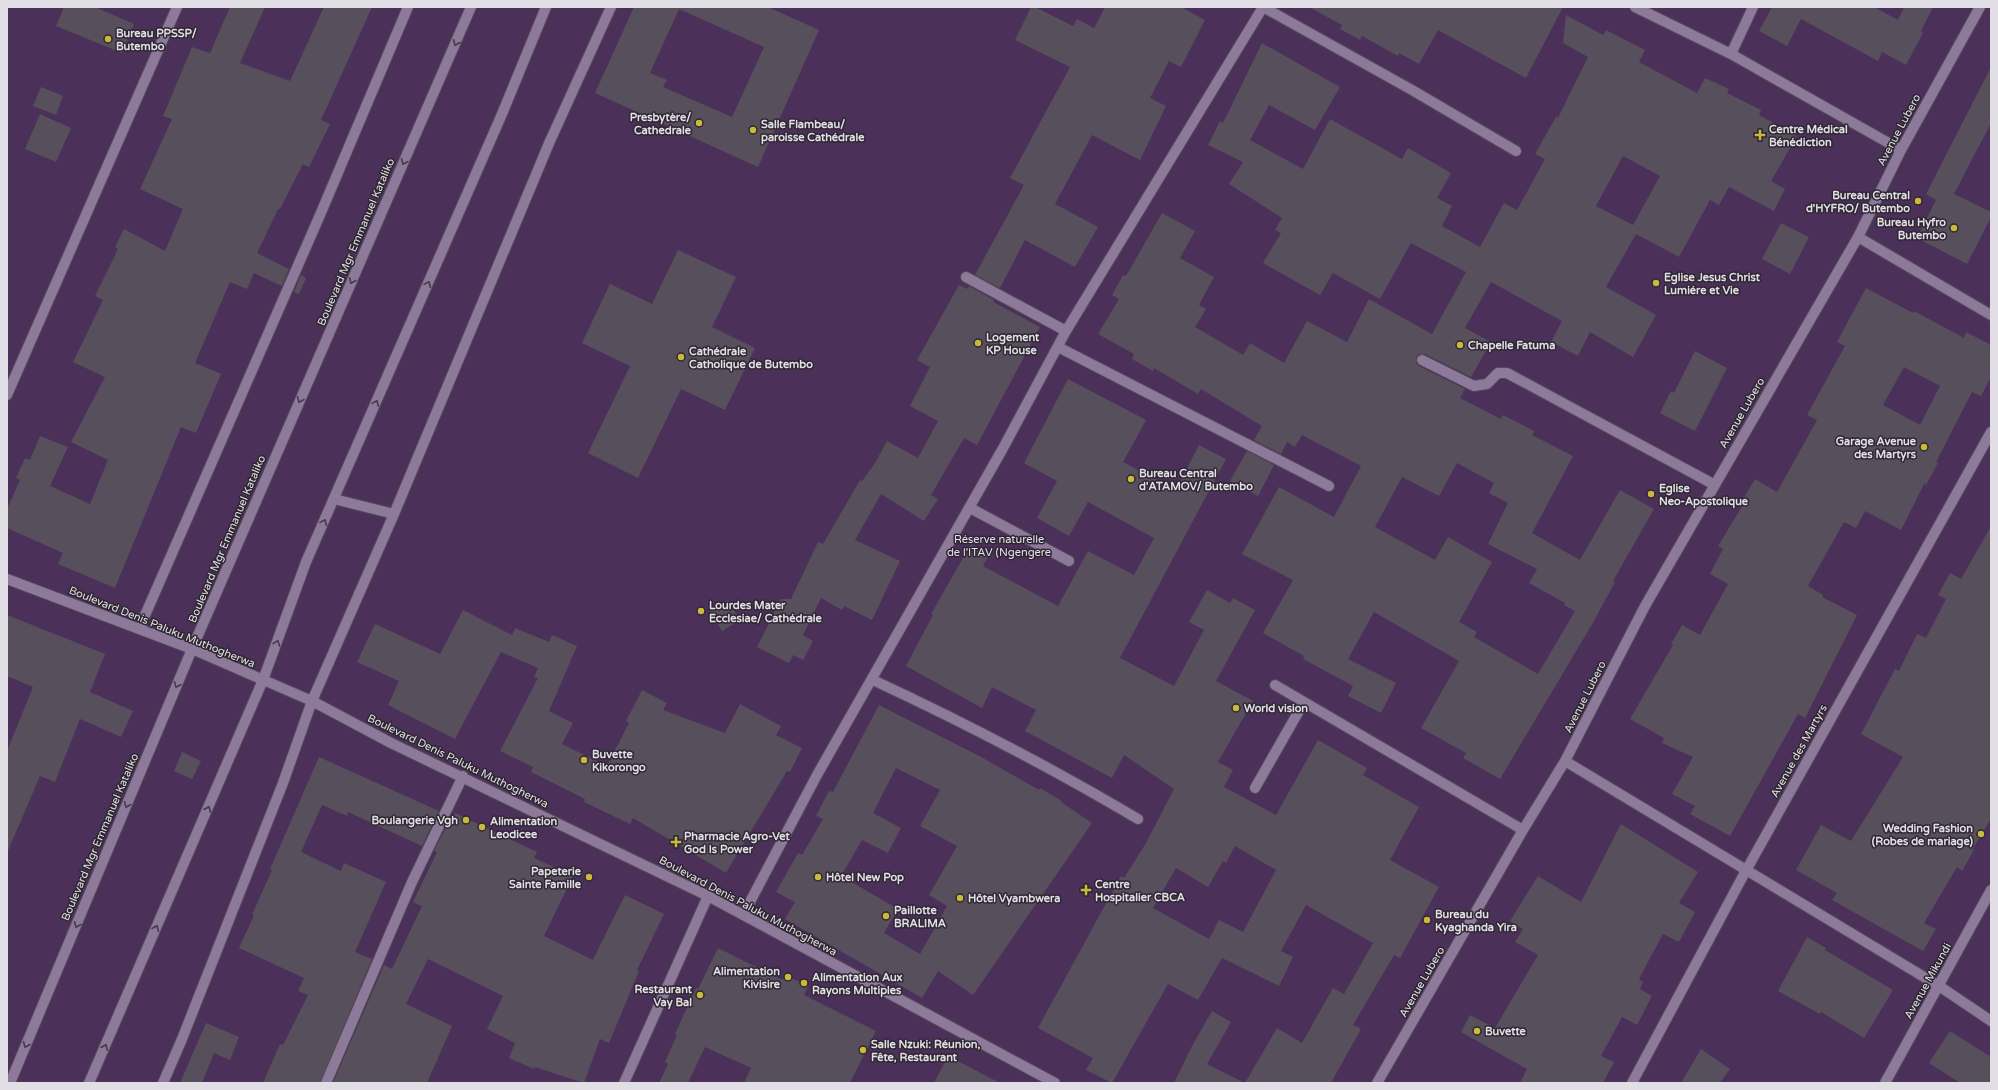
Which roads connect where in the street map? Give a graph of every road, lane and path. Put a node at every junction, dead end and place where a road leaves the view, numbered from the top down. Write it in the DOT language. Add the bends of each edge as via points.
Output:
graph roads {
  1 [pos="177,7"];
  2 [pos="408,7"];
  3 [pos="471,7"];
  4 [pos="546,7"];
  5 [pos="611,7"];
  6 [pos="1263,7"];
  7 [pos="1635,7"];
  8 [pos="1753,7"];
  9 [pos="1980,7"];
  10 [pos="1731,54"];
  11 [pos="1901,150"];
  12 [pos="1516,151"];
  13 [pos="1858,237"];
  14 [pos="966,277"];
  15 [pos="1991,315"];
  16 [pos="1066,331"];
  17 [pos="1058,347"];
  18 [pos="1422,360"];
  19 [pos="7,395"];
  20 [pos="1991,432"];
  21 [pos="1715,485"];
  22 [pos="1328,486"];
  23 [pos="334,499"];
  24 [pos="970,508"];
  25 [pos="394,514"];
  26 [pos="1069,561"];
  27 [pos="7,579"];
  28 [pos="140,629"];
  29 [pos="192,649"];
  30 [pos="263,680"];
  31 [pos="873,680"];
  32 [pos="1275,685"];
  33 [pos="312,701"];
  34 [pos="1304,702"];
  35 [pos="1566,760"];
  36 [pos="462,776"];
  37 [pos="1255,788"];
  38 [pos="1138,818"];
  39 [pos="1523,830"];
  40 [pos="1747,869"];
  41 [pos="1991,890"];
  42 [pos="708,896"];
  43 [pos="743,915"];
  44 [pos="1939,986"];
  45 [pos="1991,1021"];
  46 [pos="10,1083"];
  47 [pos="89,1083"];
  48 [pos="162,1083"];
  49 [pos="326,1083"];
  50 [pos="624,1083"];
  51 [pos="1055,1083"];
  52 [pos="1377,1083"];
  53 [pos="1632,1083"];
  54 [pos="1885,1083"];
  1 -- 19 [label="street"];
  2 -- 28 [label="street"];
  3 -- 29 [label="street, Boulevard Mgr Emmanuel Kataliko, one-way"];
  23 -- 4 [label="street, one-way" via="499,122"];
  5 -- 25 [label="street" via="550,141"];
  6 -- 12 [label="street"];
  6 -- 16 [label="street"];
  7 -- 10 [label="street"];
  8 -- 10 [label="street"];
  9 -- 11 [label="street, Avenue Lubero"];
  10 -- 11 [label="street"];
  11 -- 13 [label="street, Avenue Lubero"];
  13 -- 15 [label="street"];
  13 -- 21 [label="street, Avenue Lubero"];
  14 -- 16 [label="street"];
  16 -- 17 [label="street"];
  17 -- 22 [label="street"];
  17 -- 24 [label="street"];
  18 -- 21 [label="street" via="1474,386 1487,384 1498,374 1507,372"];
  20 -- 40 [label="street, Avenue des Martyrs"];
  21 -- 35 [label="street, Avenue Lubero" via="1646,606"];
  23 -- 25 [label="street"];
  30 -- 23 [label="street, one-way" via="306,562"];
  24 -- 26 [label="street"];
  24 -- 31 [label="street"];
  25 -- 33 [label="street"];
  27 -- 28 [label="street, Boulevard Denis Paluku Muthogherwa"];
  28 -- 29 [label="street, Boulevard Denis Paluku Muthogherwa"];
  29 -- 30 [label="street, Boulevard Denis Paluku Muthogherwa"];
  29 -- 46 [label="street, Boulevard Mgr Emmanuel Kataliko, one-way"];
  30 -- 33 [label="street, Boulevard Denis Paluku Muthogherwa"];
  47 -- 30 [label="street, one-way"];
  31 -- 38 [label="street" via="925,704 1089,789"];
  31 -- 43 [label="street" via="818,775"];
  32 -- 34 [label="street"];
  33 -- 36 [label="street, Boulevard Denis Paluku Muthogherwa" via="391,743"];
  33 -- 48 [label="street" via="283,783 182,1039"];
  34 -- 37 [label="street"];
  34 -- 39 [label="street"];
  35 -- 39 [label="street, Avenue Lubero"];
  35 -- 40 [label="street"];
  36 -- 42 [label="street, Boulevard Denis Paluku Muthogherwa"];
  36 -- 49 [label="street" via="412,882"];
  39 -- 52 [label="street, Avenue Lubero"];
  40 -- 44 [label="street"];
  40 -- 53 [label="street, Avenue des Martyrs"];
  41 -- 44 [label="street, Avenue Mikundi"];
  42 -- 43 [label="street, Boulevard Denis Paluku Muthogherwa"];
  42 -- 50 [label="street"];
  43 -- 51 [label="street, Boulevard Denis Paluku Muthogherwa"];
  44 -- 45 [label="street"];
  44 -- 54 [label="street, Avenue Mikundi"];
}
